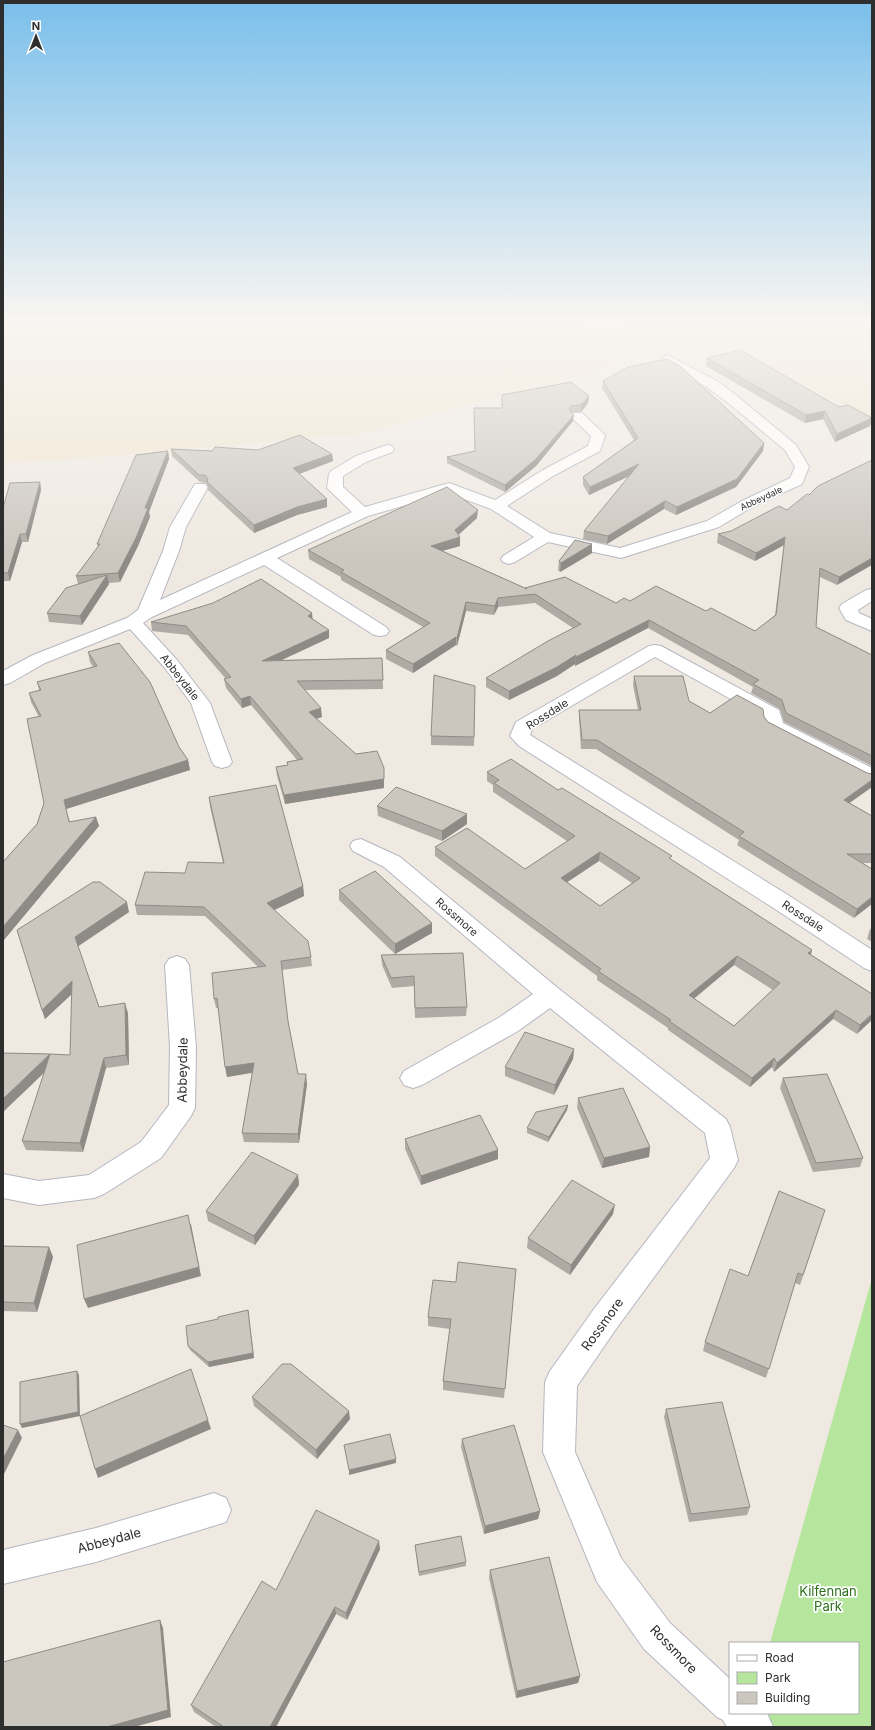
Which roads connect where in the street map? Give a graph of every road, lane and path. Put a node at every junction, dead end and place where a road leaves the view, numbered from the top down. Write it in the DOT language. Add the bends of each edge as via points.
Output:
graph roads {
  1 [pos="729,398"];
  2 [pos="577,416"];
  3 [pos="387,449"];
  4 [pos="200,487"];
  5 [pos="496,506"];
  6 [pos="362,514"];
  7 [pos="545,537"];
  8 [pos="265,558"];
  9 [pos="509,559"];
  10 [pos="872,594"];
  11 [pos="139,617"];
  12 [pos="872,626"];
  13 [pos="380,631"];
  14 [pos="3,679"];
  15 [pos="222,762"];
  16 [pos="872,776"];
  17 [pos="361,846"];
  18 [pos="872,962"];
  19 [pos="177,965"];
  20 [pos="550,995"];
  21 [pos="413,1078"];
  22 [pos="3,1186"];
  23 [pos="214,1510"];
  24 [pos="3,1567"];
  25 [pos="729,1703"];
  26 [pos="740,1714"];
  27 [pos="754,1727"];
  1 -- 7 [label="street, Abbeydale" via="791,448 802,467 797,481 713,524 621,553"];
  2 -- 5 [label="street" via="598,435 595,448 548,473"];
  3 -- 6 [label="street" via="362,459 336,474 335,488"];
  4 -- 11 [label="street" via="178,527 171,551"];
  5 -- 6 [label="street, Abbeydale" via="449,488"];
  5 -- 7 [label="street, Abbeydale"];
  6 -- 8 [label="street, Abbeydale"];
  7 -- 9 [label="street"];
  8 -- 11 [label="street, Abbeydale"];
  8 -- 13 [label="street"];
  10 -- 12 [label="street" via="848,608 848,611 852,616"];
  11 -- 14 [label="street, Abbeydale" via="39,659"];
  11 -- 15 [label="street, Abbeydale" via="200,703"];
  16 -- 18 [label="street, Rossdale" via="774,726 772,714 655,650 523,726 520,736"];
  17 -- 20 [label="street, Rossmore" via="392,862 410,876 461,922"];
  19 -- 22 [label="street, Abbeydale" via="183,1047 182,1108 151,1150 94,1186 39,1193"];
  20 -- 21 [label="street" via="509,1024"];
  20 -- 25 [label="street, Rossmore" via="717,1127 724,1160 561,1382 559,1452 609,1570 657,1636"];
  23 -- 24 [label="street, Abbeydale" via="96,1545"];
  26 -- 27 [label="street"];
}
